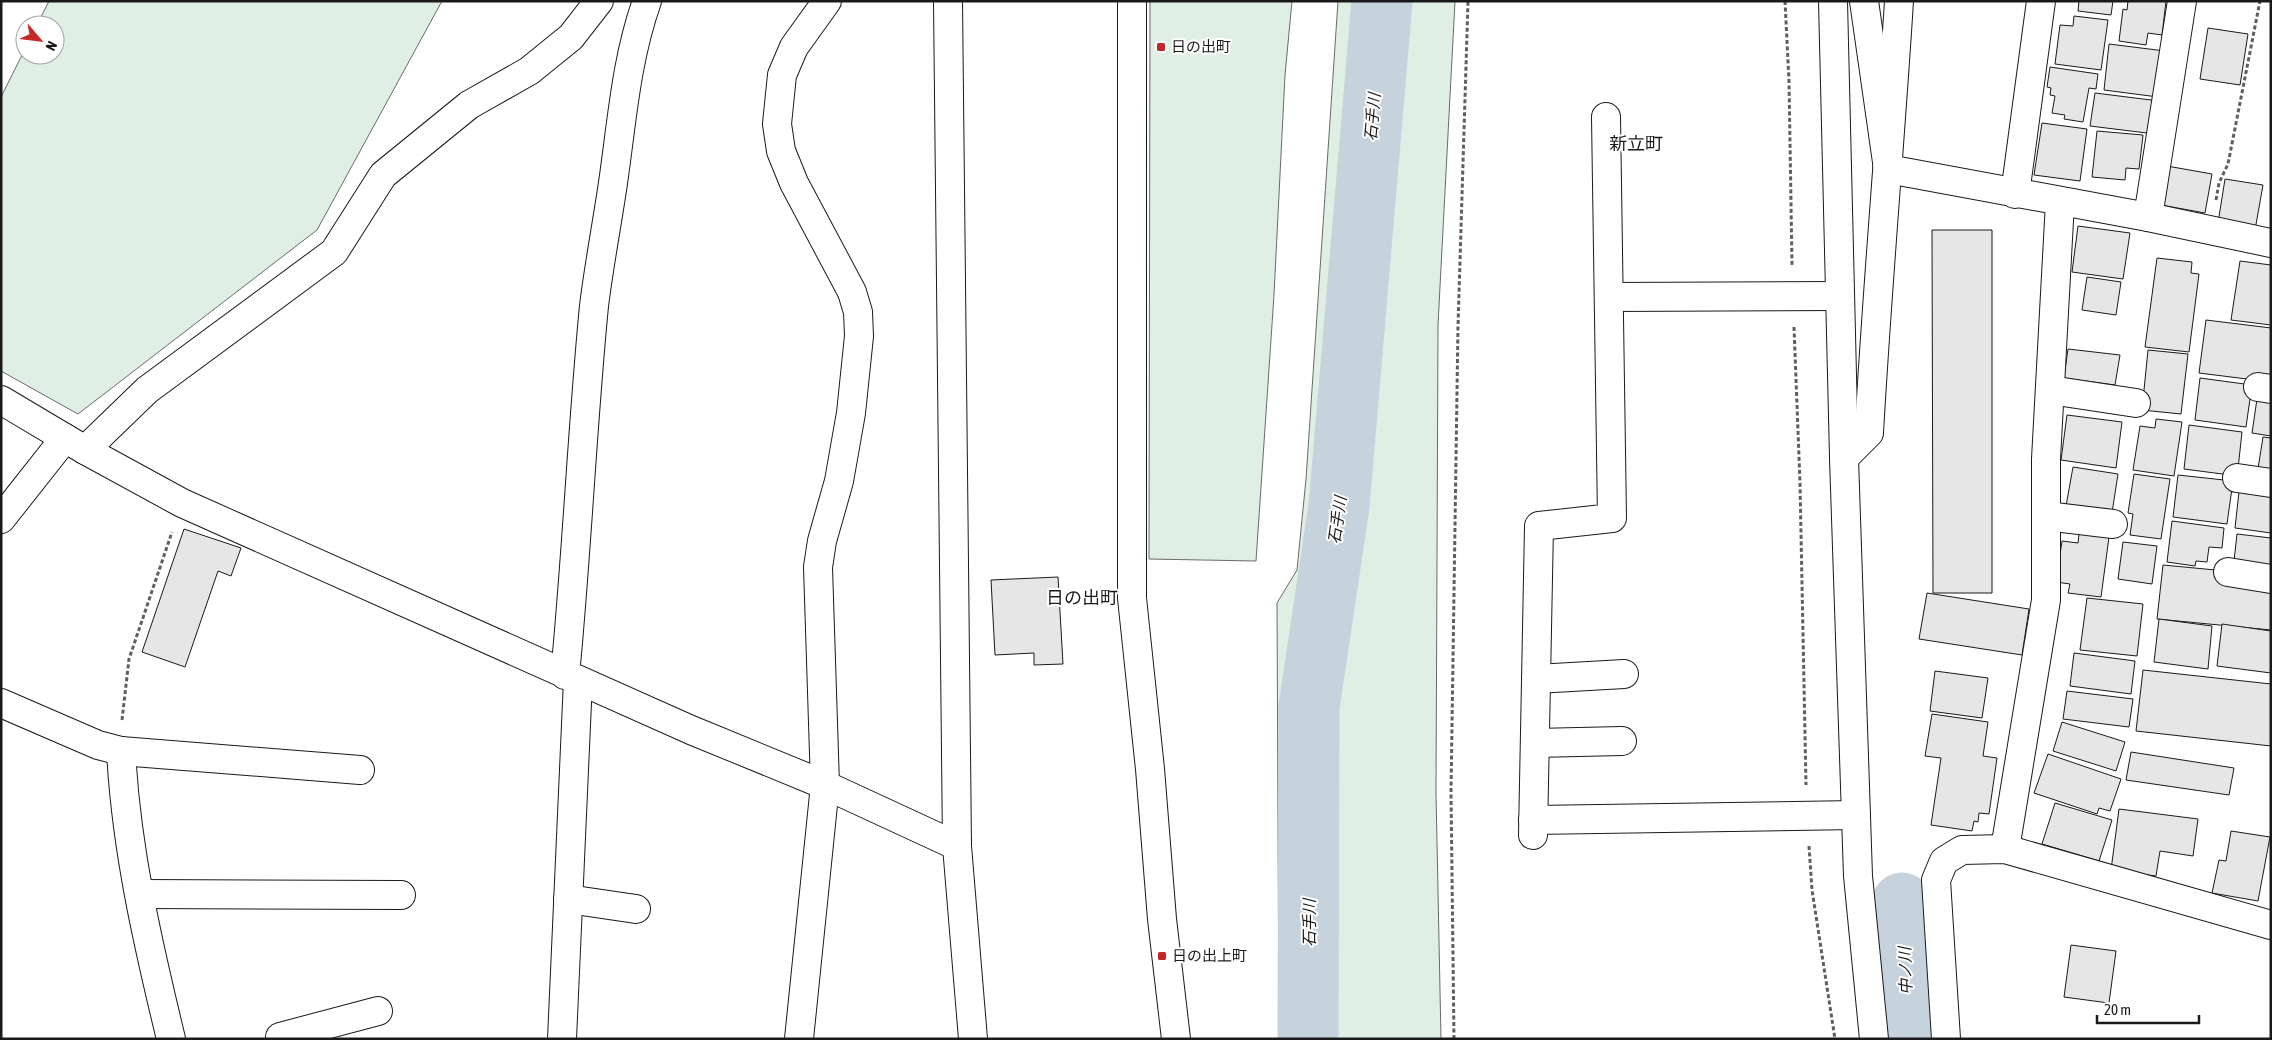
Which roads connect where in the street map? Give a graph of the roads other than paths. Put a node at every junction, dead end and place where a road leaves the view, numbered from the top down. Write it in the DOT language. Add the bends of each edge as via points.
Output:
graph roads {
  1 [pos="599,1"];
  2 [pos="647,1"];
  3 [pos="827,1"];
  4 [pos="948,1"];
  5 [pos="1132,1"];
  6 [pos="1834,1"];
  7 [pos="1864,1"];
  8 [pos="1899,1"];
  9 [pos="2041,1"];
  10 [pos="2182,1"];
  11 [pos="1606,117"];
  12 [pos="1888,169"];
  13 [pos="2015,194"];
  14 [pos="2060,202"];
  15 [pos="2148,217"];
  16 [pos="2271,243"];
  17 [pos="1608,296"];
  18 [pos="1840,296"];
  19 [pos="2050,390"];
  20 [pos="1,400"];
  21 [pos="2136,403"];
  22 [pos="75,444"];
  23 [pos="1844,458"];
  24 [pos="2237,478"];
  25 [pos="2271,483"];
  26 [pos="2046,516"];
  27 [pos="1,519"];
  28 [pos="2112,524"];
  29 [pos="2228,572"];
  30 [pos="2271,580"];
  31 [pos="1624,674"];
  32 [pos="572,678"];
  33 [pos="1536,679"];
  34 [pos="1,702"];
  35 [pos="1622,741"];
  36 [pos="1535,743"];
  37 [pos="121,751"];
  38 [pos="360,770"];
  39 [pos="825,785"];
  40 [pos="1856,816"];
  41 [pos="957,846"];
  42 [pos="2006,849"];
  43 [pos="140,894"];
  44 [pos="401,895"];
  45 [pos="568,899"];
  46 [pos="636,909"];
  47 [pos="2271,925"];
  48 [pos="378,1011"];
  49 [pos="171,1039"];
  50 [pos="280,1039"];
  51 [pos="562,1039"];
  52 [pos="799,1039"];
  53 [pos="973,1039"];
  54 [pos="1176,1039"];
  55 [pos="1874,1039"];
  56 [pos="1946,1039"];
  1 -- 22 [label="street" via="571,37 529,71 470,104 383,175 334,252"];
  2 -- 32 [label="street" via="637,28 625,87 595,304 578,489"];
  3 -- 39 [label="street" via="794,46 782,75 777,124 781,151 794,183 852,292 858,312 859,336 851,414 818,567"];
  4 -- 41 [label="street"];
  5 -- 54 [label="street" via="1132,598"];
  6 -- 18 [label="street"];
  7 -- 12 [label="street"];
  8 -- 12 [label="street"];
  9 -- 13 [label="street"];
  10 -- 15 [label="street"];
  11 -- 17 [label="street"];
  12 -- 13 [label="street"];
  12 -- 23 [label="street" via="1869,433"];
  13 -- 14 [label="street"];
  14 -- 15 [label="street"];
  14 -- 19 [label="street"];
  15 -- 16 [label="street"];
  17 -- 18 [label="street"];
  17 -- 33 [label="street" via="1612,518 1539,526"];
  18 -- 23 [label="street"];
  19 -- 21 [label="street"];
  19 -- 26 [label="street"];
  20 -- 22 [label="street"];
  22 -- 27 [label="street"];
  22 -- 32 [label="street" via="182,502"];
  23 -- 40 [label="street"];
  24 -- 25 [label="street"];
  26 -- 28 [label="street"];
  26 -- 42 [label="street" via="2046,600"];
  29 -- 30 [label="street"];
  31 -- 33 [label="street"];
  32 -- 39 [label="street"];
  32 -- 45 [label="street"];
  33 -- 36 [label="street"];
  34 -- 37 [label="street" via="98,745"];
  35 -- 36 [label="street"];
  36 -- 40 [label="street" via="1533,827"];
  37 -- 38 [label="street"];
  37 -- 43 [label="street" via="123,791"];
  39 -- 41 [label="street"];
  39 -- 52 [label="street"];
  40 -- 55 [label="street" via="1858,876"];
  41 -- 53 [label="street"];
  42 -- 47 [label="street"];
  42 -- 56 [label="street" via="1962,850 1944,862 1936,880"];
  43 -- 44 [label="street"];
  43 -- 49 [label="street"];
  45 -- 46 [label="street"];
  45 -- 51 [label="street"];
  48 -- 50 [label="street"];
}
